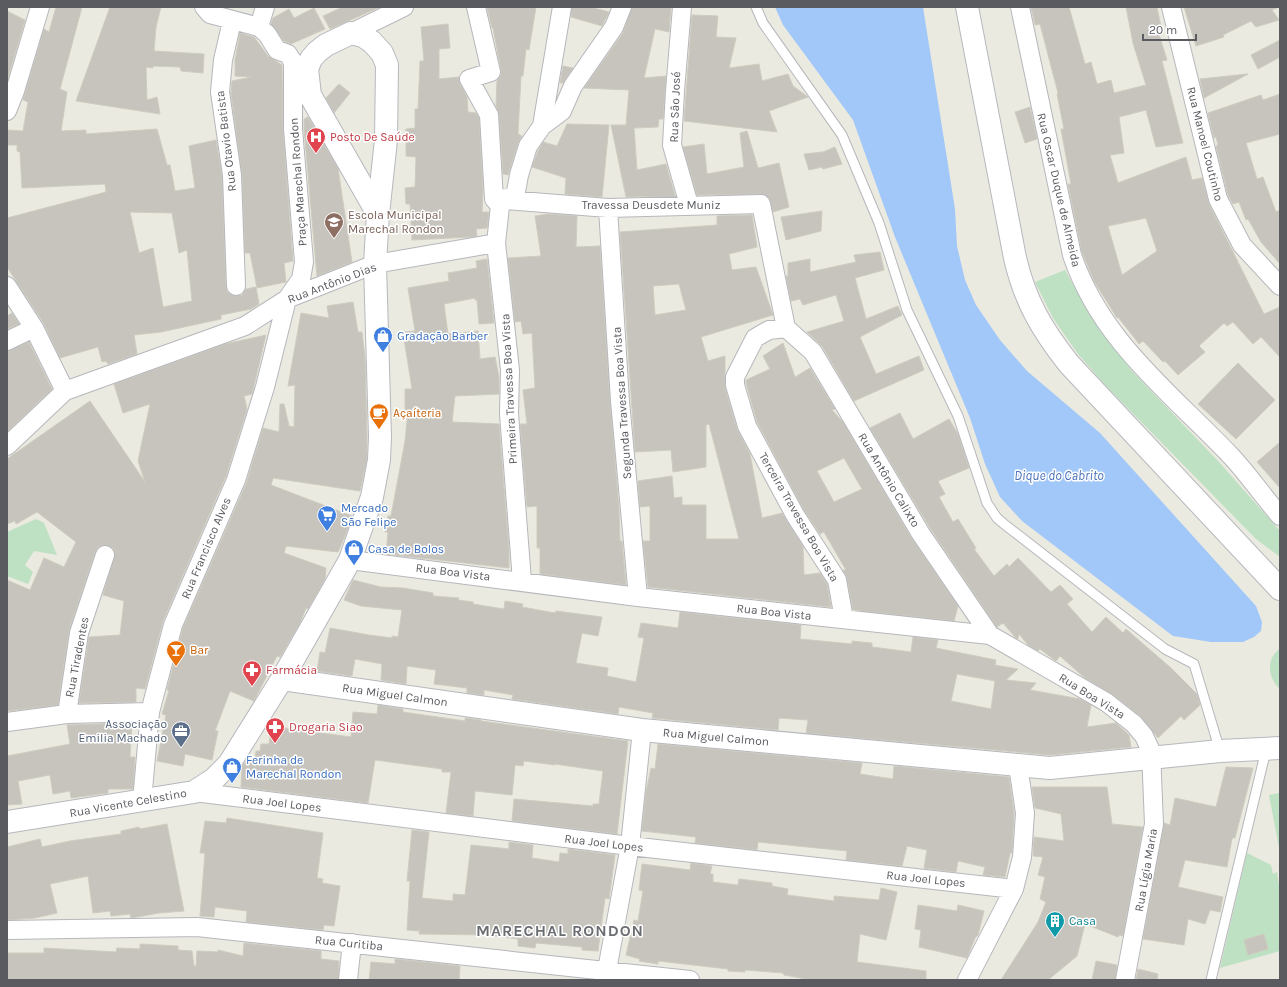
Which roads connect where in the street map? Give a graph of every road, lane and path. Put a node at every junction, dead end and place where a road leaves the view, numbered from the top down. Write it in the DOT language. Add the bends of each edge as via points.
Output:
graph roads {
  1 [pos="40,7"];
  2 [pos="265,7"];
  3 [pos="404,7"];
  4 [pos="476,7"];
  5 [pos="562,7"];
  6 [pos="622,7"];
  7 [pos="682,7"];
  8 [pos="756,7"];
  9 [pos="968,7"];
  10 [pos="1020,7"];
  11 [pos="1171,7"];
  12 [pos="207,11"];
  13 [pos="232,21"];
  14 [pos="259,27"];
  15 [pos="351,33"];
  16 [pos="294,61"];
  17 [pos="310,95"];
  18 [pos="7,111"];
  19 [pos="542,126"];
  20 [pos="494,199"];
  21 [pos="689,205"];
  22 [pos="608,208"];
  23 [pos="378,214"];
  24 [pos="496,243"];
  25 [pos="375,264"];
  26 [pos="7,286"];
  27 [pos="236,286"];
  28 [pos="1280,286"];
  29 [pos="287,299"];
  30 [pos="34,328"];
  31 [pos="786,328"];
  32 [pos="7,341"];
  33 [pos="65,391"];
  34 [pos="7,446"];
  35 [pos="1280,516"];
  36 [pos="105,555"];
  37 [pos="350,560"];
  38 [pos="522,581"];
  39 [pos="1280,589"];
  40 [pos="638,598"];
  41 [pos="844,619"];
  42 [pos="990,635"];
  43 [pos="282,679"];
  44 [pos="150,712"];
  45 [pos="67,714"];
  46 [pos="7,722"];
  47 [pos="642,730"];
  48 [pos="1273,749"];
  49 [pos="1220,751"];
  50 [pos="1152,759"];
  51 [pos="1018,765"];
  52 [pos="194,792"];
  53 [pos="142,801"];
  54 [pos="7,822"];
  55 [pos="630,846"];
  56 [pos="1014,888"];
  57 [pos="7,930"];
  58 [pos="352,943"];
  59 [pos="607,970"];
  60 [pos="348,980"];
  61 [pos="690,980"];
  62 [pos="967,980"];
  63 [pos="1125,980"];
  64 [pos="1211,980"];
  1 -- 18 [label="street"];
  2 -- 14 [label="street"];
  3 -- 15 [label="street"];
  4 -- 20 [label="street, Primeira Travessa Boa Vista" via="491,72 469,79 489,115"];
  5 -- 19 [label="street"];
  6 -- 19 [label="street" via="614,27 573,86 562,111"];
  7 -- 21 [label="street, Rua Sâo José" via="672,145"];
  8 -- 49 [label="lane" via="763,23 842,135 879,223 907,310 958,416 987,503 997,518 1010,529 1165,649 1194,664"];
  9 -- 39 [label="street" via="1015,258 1032,311 1068,364"];
  10 -- 35 [label="street, Rua Oscar Duque de Almeida" via="1067,234 1085,288 1101,315 1137,363 1230,456"];
  11 -- 28 [label="street, Rua Manoel Coutinho" via="1218,199 1242,245"];
  12 -- 13 [label="street"];
  13 -- 14 [label="street"];
  13 -- 27 [label="street, Rua Otavio Batista" via="223,60 220,92 232,175"];
  14 -- 16 [label="street" via="277,50 288,54"];
  15 -- 17 [label="street" via="326,45 311,59 307,69"];
  15 -- 23 [label="street, Rua Vicente Celestino" via="372,42 382,53 386,64 386,140"];
  16 -- 17 [label="street"];
  16 -- 29 [label="street, Praça Marechal Rondon" via="293,129 304,262 301,279"];
  17 -- 23 [label="street"];
  19 -- 20 [label="street" via="528,146 515,197"];
  20 -- 22 [label="street, Travessa Deusdete Muniz"];
  20 -- 24 [label="street, Primeira Travessa Boa Vista" via="500,206"];
  21 -- 22 [label="street, Travessa Deusdete Muniz"];
  21 -- 31 [label="street, Travessa Deusdete Muniz" via="761,204"];
  22 -- 40 [label="street, Segunda Travessa Boa Vista" via="620,401"];
  23 -- 25 [label="street, Rua Vicente Celestino"];
  24 -- 25 [label="street, Rua Antônio Dias"];
  24 -- 38 [label="street, Primeira Travessa Boa Vista" via="510,370 509,414"];
  25 -- 29 [label="street, Rua Antônio Dias"];
  25 -- 37 [label="street, Rua Vicente Celestino" via="379,460 372,497"];
  26 -- 30 [label="street"];
  29 -- 33 [label="street, Rua Antônio Dias" via="245,326"];
  29 -- 44 [label="street, Rua Francisco Alves" via="266,387 236,480 173,625"];
  30 -- 32 [label="street"];
  30 -- 33 [label="street"];
  31 -- 41 [label="street, Terceira Travessa Boa Vista" via="769,330 755,338 735,377 735,385 747,426 795,516 837,580"];
  31 -- 42 [label="street, Rua Antônio Calixto" via="813,352 921,534"];
  33 -- 34 [label="street"];
  36 -- 45 [label="street, Rua Tiradentes" via="79,633"];
  37 -- 38 [label="street, Rua Boa Vista"];
  37 -- 43 [label="street, Rua Vicente Celestino"];
  38 -- 40 [label="street, Rua Boa Vista"];
  40 -- 41 [label="street, Rua Boa Vista"];
  41 -- 42 [label="street, Rua Boa Vista"];
  42 -- 50 [label="street, Rua Boa Vista" via="1106,702 1140,730 1151,751"];
  43 -- 47 [label="street, Rua Miguel Calmon"];
  43 -- 52 [label="street, Rua Vicente Celestino" via="229,764 214,779"];
  44 -- 45 [label="street"];
  44 -- 53 [label="street, Rua Francisco Alves"];
  45 -- 46 [label="street"];
  47 -- 51 [label="street, Rua Miguel Calmon"];
  47 -- 55 [label="street"];
  48 -- 49 [label="street, Rua Miguel Calmon"];
  48 -- 64 [label="lane"];
  49 -- 50 [label="street, Rua Miguel Calmon"];
  50 -- 51 [label="street, Rua Miguel Calmon" via="1050,768"];
  50 -- 63 [label="street, Rua Lígia Maria" via="1154,824"];
  51 -- 56 [label="street" via="1024,813 1022,857"];
  52 -- 53 [label="street, Rua Vicente Celestino"];
  52 -- 55 [label="street, Rua Joel Lopes"];
  53 -- 54 [label="street, Rua Vicente Celestino"];
  55 -- 56 [label="street, Rua Joel Lopes"];
  55 -- 59 [label="street"];
  56 -- 62 [label="street"];
  57 -- 58 [label="street, Rua Curitiba" via="197,927"];
  58 -- 59 [label="street, Rua Curitiba"];
  58 -- 60 [label="street"];
  59 -- 61 [label="street, Rua Curitiba"];
}
